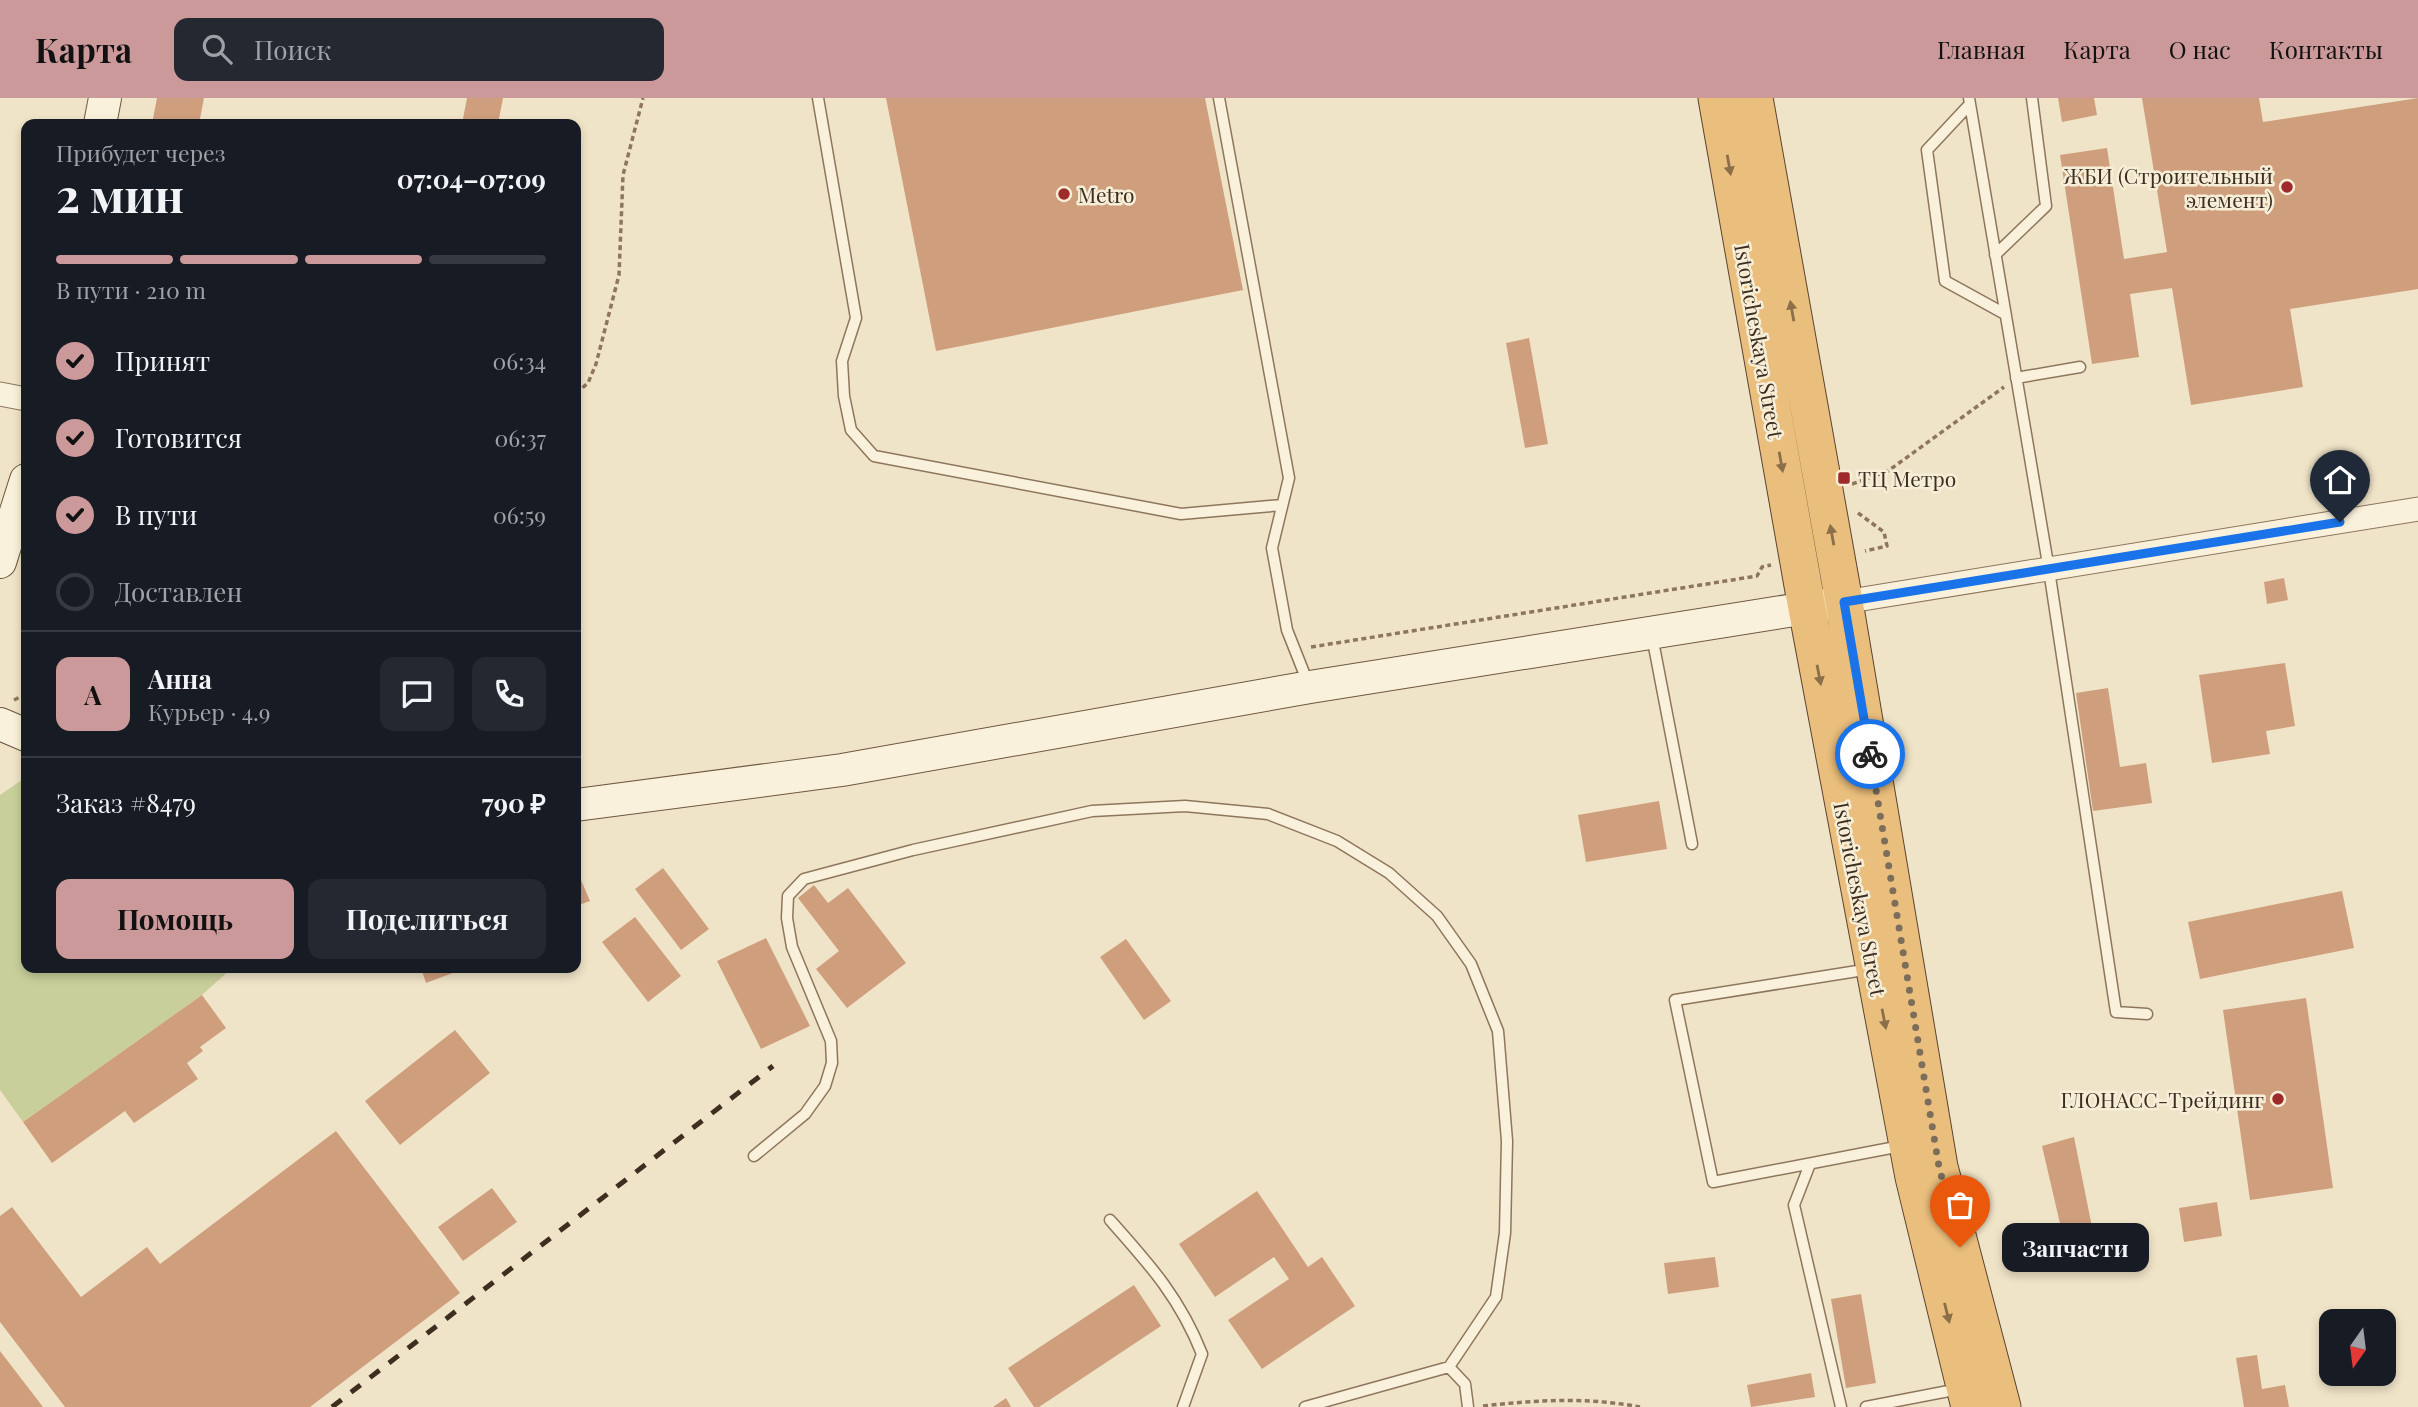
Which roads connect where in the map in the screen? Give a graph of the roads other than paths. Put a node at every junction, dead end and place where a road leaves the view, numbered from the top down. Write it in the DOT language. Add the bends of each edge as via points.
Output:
graph roads {
  1 [pos="105,98"];
  2 [pos="818,98"];
  3 [pos="1219,98"];
  4 [pos="1717,98"];
  5 [pos="1754,98"];
  6 [pos="2032,98"];
  7 [pos="1969,101"];
  8 [pos="101,119"];
  9 [pos="1995,256"];
  10 [pos="2005,313"];
  11 [pos="2080,367"];
  12 [pos="2017,378"];
  13 [pos="0,394"];
  14 [pos="21,398"];
  15 [pos="21,496"];
  16 [pos="1282,505"];
  17 [pos="2418,509"];
  18 [pos="0,562"];
  19 [pos="2049,570"];
  20 [pos="1844,602"];
  21 [pos="1807,608"];
  22 [pos="1651,633"];
  23 [pos="1310,687"];
  24 [pos="0,724"];
  25 [pos="21,733"];
  26 [pos="581,803"];
  27 [pos="1692,844"];
  28 [pos="1874,968"];
  29 [pos="2147,1014"];
  30 [pos="1908,1145"];
  31 [pos="754,1156"];
  32 [pos="1810,1164"];
  33 [pos="1110,1220"];
  34 [pos="1449,1367"];
  35 [pos="1968,1397"];
  36 [pos="1183,1407"];
  37 [pos="1306,1407"];
  38 [pos="1468,1407"];
  39 [pos="1841,1407"];
  40 [pos="1866,1407"];
  41 [pos="2002,1407"];
  1 -- 8 [label="main road"];
  2 -- 16 [label="lane" via="856,318 842,361 844,396 851,430 874,456 1181,514"];
  3 -- 16 [label="lane" via="1289,478"];
  4 -- 21 [label="highway, Istoricheskaya Street, one-way"];
  20 -- 5 [label="highway, Istoricheskaya Street, one-way"];
  6 -- 9 [label="lane" via="2046,206"];
  7 -- 9 [label="lane"];
  7 -- 10 [label="lane" via="1927,150 1945,281"];
  9 -- 10 [label="lane"];
  10 -- 12 [label="lane"];
  11 -- 12 [label="lane"];
  12 -- 19 [label="lane"];
  13 -- 14 [label="street"];
  15 -- 18 [label="main road"];
  16 -- 23 [label="lane" via="1272,548 1287,630"];
  17 -- 19 [label="street"];
  19 -- 20 [label="street"];
  19 -- 29 [label="lane" via="2116,1012"];
  20 -- 21 [label="main road"];
  20 -- 41 [label="highway, Istoricheskaya Street" via="1939,1167"];
  21 -- 22 [label="main road"];
  21 -- 28 [label="highway, Istoricheskaya Street, one-way"];
  22 -- 23 [label="main road"];
  22 -- 27 [label="lane"];
  23 -- 26 [label="main road" via="842,770"];
  24 -- 25 [label="main road"];
  28 -- 30 [label="highway, Istoricheskaya Street, one-way"];
  28 -- 32 [label="lane" via="1675,1000 1713,1182"];
  30 -- 32 [label="lane"];
  30 -- 35 [label="highway, Istoricheskaya Street, one-way"];
  31 -- 34 [label="lane" via="806,1114 825,1086 832,1063 831,1041 792,947 787,918 788,896 804,879 1092,811 1185,806 1268,814 1336,841 1389,873 1437,916 1471,964 1498,1031 1507,1141 1505,1233 1496,1297"];
  32 -- 39 [label="lane" via="1794,1205"];
  33 -- 36 [label="lane" via="1188,1317 1202,1354"];
  34 -- 37 [label="lane"];
  34 -- 38 [label="lane" via="1465,1384"];
  35 -- 40 [label="lane"];
}
